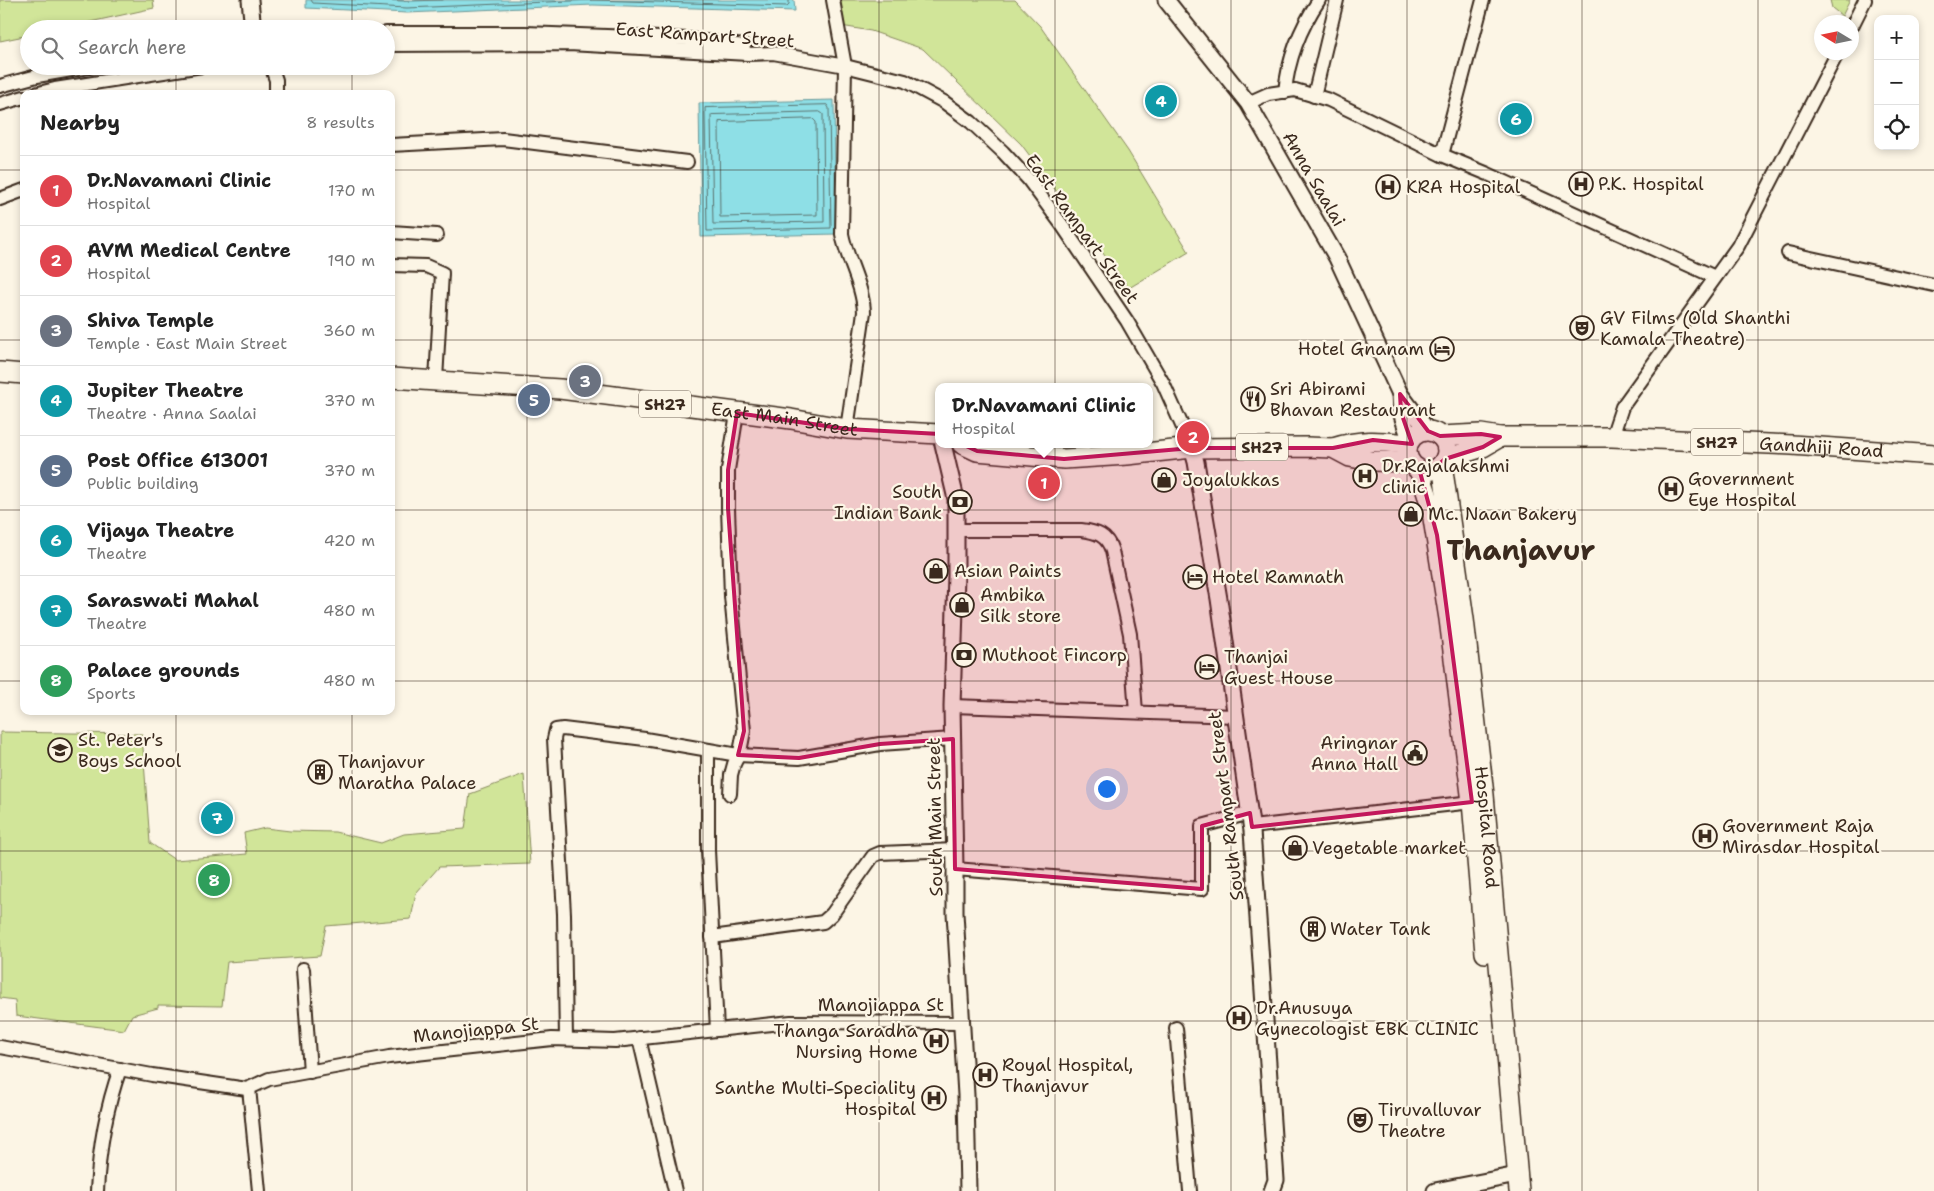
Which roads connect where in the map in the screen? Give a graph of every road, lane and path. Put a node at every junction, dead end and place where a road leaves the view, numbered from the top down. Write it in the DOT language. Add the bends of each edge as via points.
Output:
graph roads {
  1 [pos="250,0"];
  2 [pos="833,0"];
  3 [pos="1166,0"];
  4 [pos="1319,0"];
  5 [pos="1337,0"];
  6 [pos="1484,0"];
  7 [pos="1865,0"];
  8 [pos="1858,15"];
  9 [pos="252,20"];
  10 [pos="395,33"];
  11 [pos="395,45"];
  12 [pos="773,53"];
  13 [pos="1834,60"];
  14 [pos="845,66"];
  15 [pos="43,75"];
  16 [pos="142,75"];
  17 [pos="274,75"];
  18 [pos="0,86"];
  19 [pos="48,90"];
  20 [pos="276,90"];
  21 [pos="1285,92"];
  22 [pos="1314,96"];
  23 [pos="20,98"];
  24 [pos="1248,103"];
  25 [pos="0,104"];
  26 [pos="395,145"];
  27 [pos="1442,155"];
  28 [pos="687,162"];
  29 [pos="20,192"];
  30 [pos="0,199"];
  31 [pos="395,232"];
  32 [pos="437,235"];
  33 [pos="1788,253"];
  34 [pos="395,266"];
  35 [pos="1715,277"];
  36 [pos="1934,285"];
  37 [pos="0,372"];
  38 [pos="20,374"];
  39 [pos="395,378"];
  40 [pos="436,380"];
  41 [pos="1400,394"];
  42 [pos="737,413"];
  43 [pos="848,429"];
  44 [pos="935,434"];
  45 [pos="1434,434"];
  46 [pos="1500,437"];
  47 [pos="1612,437"];
  48 [pos="944,448"];
  49 [pos="971,448"];
  50 [pos="1192,448"];
  51 [pos="1412,454"];
  52 [pos="1934,455"];
  53 [pos="1444,462"];
  54 [pos="956,530"];
  55 [pos="952,706"];
  56 [pos="1136,712"];
  57 [pos="1235,716"];
  58 [pos="953,739"];
  59 [pos="708,750"];
  60 [pos="738,755"];
  61 [pos="730,794"];
  62 [pos="1472,802"];
  63 [pos="1251,820"];
  64 [pos="954,850"];
  65 [pos="955,869"];
  66 [pos="712,937"];
  67 [pos="302,969"];
  68 [pos="962,1023"];
  69 [pos="1176,1028"];
  70 [pos="717,1030"];
  71 [pos="639,1038"];
  72 [pos="566,1039"];
  73 [pos="0,1047"];
  74 [pos="120,1069"];
  75 [pos="310,1072"];
  76 [pos="249,1088"];
  77 [pos="1512,1184"];
  78 [pos="1276,1187"];
  79 [pos="97,1191"];
  80 [pos="259,1191"];
  81 [pos="675,1191"];
  82 [pos="968,1191"];
  83 [pos="1190,1191"];
  84 [pos="1435,1191"];
  1 -- 9 [label="street"];
  2 -- 14 [label="street"];
  3 -- 24 [label="street, Anna Saalai"];
  4 -- 21 [label="street" via="1306,20 1286,71"];
  5 -- 22 [label="street"];
  6 -- 27 [label="street"];
  7 -- 8 [label="street"];
  10 -- 12 [label="street" via="525,33 688,39 753,47"];
  11 -- 12 [label="street, East Rampart Street" via="569,44"];
  12 -- 14 [label="street, East Rampart Street"];
  13 -- 35 [label="street" via="1738,246"];
  14 -- 43 [label="street" via="842,234 864,312"];
  14 -- 50 [label="street, East Rampart Street" via="905,81 944,102 971,122 1028,179 1127,321 1163,383"];
  15 -- 18 [label="street"];
  16 -- 19 [label="street"];
  17 -- 20 [label="street"];
  21 -- 22 [label="street" via="1294,90"];
  21 -- 24 [label="street" via="1268,94"];
  22 -- 27 [label="street" via="1329,100"];
  23 -- 25 [label="street"];
  24 -- 41 [label="street, Anna Saalai" via="1337,258"];
  26 -- 28 [label="street" via="503,139"];
  27 -- 35 [label="street"];
  29 -- 30 [label="street"];
  31 -- 32 [label="street"];
  33 -- 36 [label="street"];
  34 -- 40 [label="street" via="426,266 442,273"];
  35 -- 47 [label="street" via="1622,407"];
  37 -- 38 [label="main road"];
  39 -- 40 [label="main road, East Main Street / SH27"];
  40 -- 42 [label="main road, East Main Street / SH27" via="560,389"];
  41 -- 45 [label="street, Anna Saalai"];
  41 -- 51 [label="street, Anna Saalai" via="1401,412"];
  42 -- 43 [label="main road, East Main Street / SH27"];
  42 -- 60 [label="street" via="728,470 728,508 731,596 744,731"];
  43 -- 44 [label="main road, East Main Street / SH27"];
  45 -- 46 [label="main road, Gandhiji Road / SH27"];
  45 -- 51 [label="main road" via="1418,433"];
  45 -- 53 [label="main road" via="1446,447"];
  46 -- 47 [label="main road, Gandhiji Road / SH27"];
  46 -- 53 [label="main road, Gandhiji Road / SH27" via="1483,448"];
  47 -- 52 [label="main road, Gandhiji Road / SH27"];
  48 -- 54 [label="street, South Main Street" via="956,499"];
  49 -- 50 [label="main road, SH27" via="1064,459"];
  50 -- 51 [label="main road, SH27" via="1333,448 1350,457 1370,461"];
  50 -- 57 [label="street, South Rampart Street"];
  51 -- 53 [label="main road" via="1432,471"];
  51 -- 62 [label="main road, Hospital Road" via="1431,506 1436,535"];
  53 -- 77 [label="main road, Hospital Road" via="1484,795"];
  54 -- 55 [label="street, South Main Street"];
  54 -- 56 [label="street" via="1081,530 1093,531 1109,541 1127,618"];
  55 -- 56 [label="street"];
  55 -- 58 [label="street, South Main Street"];
  56 -- 57 [label="street"];
  57 -- 63 [label="street, South Rampart Street"];
  58 -- 60 [label="street" via="880,744 799,758"];
  58 -- 64 [label="street, South Main Street"];
  59 -- 60 [label="street"];
  59 -- 66 [label="street" via="707,827"];
  59 -- 72 [label="street" via="645,739 556,730"];
  60 -- 61 [label="street" via="731,775"];
  62 -- 63 [label="street"];
  62 -- 77 [label="main road, Hospital Road"];
  63 -- 65 [label="street" via="1202,826 1202,889"];
  63 -- 78 [label="street, South Rampart Street"];
  64 -- 65 [label="street, South Main Street"];
  64 -- 66 [label="street" via="873,856 823,922"];
  65 -- 68 [label="street, South Main Street"];
  66 -- 70 [label="street"];
  67 -- 75 [label="street"];
  68 -- 70 [label="street, Manojiappa St" via="791,1022"];
  68 -- 82 [label="street, South Main Street"];
  69 -- 83 [label="street"];
  70 -- 71 [label="street, Manojiappa St"];
  71 -- 72 [label="street, Manojiappa St" via="615,1041"];
  71 -- 81 [label="street"];
  72 -- 75 [label="street, Manojiappa St" via="389,1057"];
  73 -- 74 [label="street, Manojiappa St"];
  74 -- 76 [label="street, Manojiappa St"];
  74 -- 79 [label="street" via="102,1138"];
  75 -- 76 [label="street, Manojiappa St" via="270,1079"];
  76 -- 80 [label="street"];
  77 -- 84 [label="street"];
}
